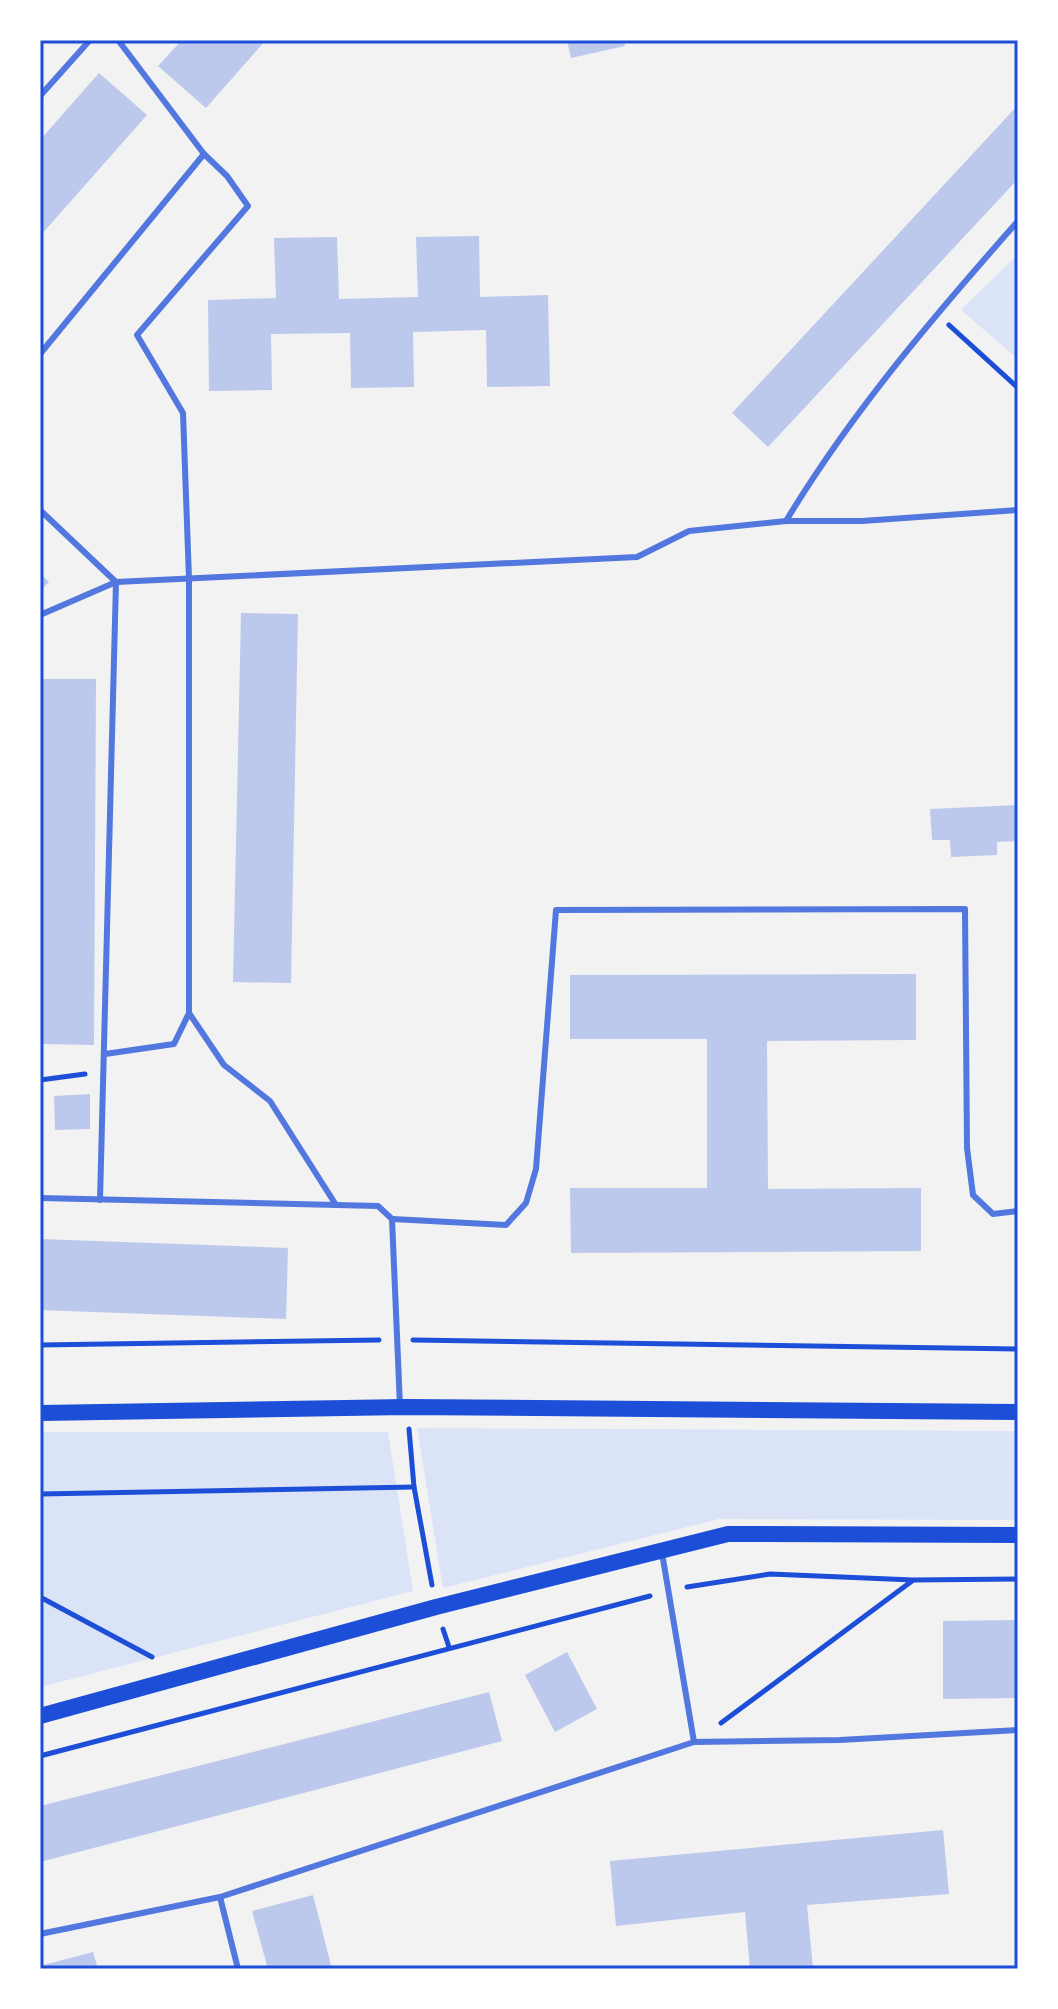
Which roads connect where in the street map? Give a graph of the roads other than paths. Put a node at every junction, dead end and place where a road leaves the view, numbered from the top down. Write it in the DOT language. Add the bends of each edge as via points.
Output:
graph roads {
  1 [pos="90,40"];
  2 [pos="118,40"];
  3 [pos="40,96"];
  4 [pos="204,154"];
  5 [pos="1018,221"];
  6 [pos="40,354"];
  7 [pos="40,510"];
  8 [pos="1018,510"];
  9 [pos="786,521"];
  10 [pos="189,579"];
  11 [pos="116,582"];
  12 [pos="40,615"];
  13 [pos="189,1013"];
  14 [pos="105,1054"];
  15 [pos="40,1198"];
  16 [pos="100,1200"];
  17 [pos="336,1205"];
  18 [pos="1018,1211"];
  19 [pos="392,1219"];
  20 [pos="404,1407"];
  21 [pos="1018,1412"];
  22 [pos="40,1413"];
  23 [pos="1018,1535"];
  24 [pos="661,1551"];
  25 [pos="40,1716"];
  26 [pos="1018,1730"];
  27 [pos="694,1742"];
  28 [pos="220,1897"];
  29 [pos="40,1934"];
  30 [pos="238,1969"];
  1 -- 3 [label="lane"];
  2 -- 4 [label="lane"];
  4 -- 6 [label="lane"];
  4 -- 10 [label="lane" via="248,206 137,335 183,413"];
  5 -- 9 [label="lane" via="936,314 817,470"];
  7 -- 11 [label="lane"];
  8 -- 9 [label="lane"];
  9 -- 10 [label="lane" via="689,531 637,557"];
  10 -- 11 [label="lane"];
  10 -- 13 [label="lane"];
  11 -- 12 [label="lane"];
  11 -- 14 [label="lane"];
  13 -- 14 [label="lane" via="174,1044"];
  13 -- 17 [label="lane" via="224,1065 270,1101"];
  14 -- 16 [label="lane"];
  15 -- 16 [label="lane"];
  16 -- 17 [label="lane"];
  17 -- 19 [label="lane" via="378,1206"];
  18 -- 19 [label="lane" via="993,1214 973,1195 967,1148 965,909 556,910 536,1169 526,1203 506,1225"];
  19 -- 20 [label="lane" via="395,1340"];
  20 -- 21 [label="main road"];
  20 -- 22 [label="main road"];
  23 -- 24 [label="main road" via="728,1534"];
  24 -- 25 [label="main road"];
  24 -- 27 [label="lane"];
  26 -- 27 [label="lane"];
  27 -- 28 [label="lane"];
  28 -- 29 [label="lane"];
  28 -- 30 [label="lane"];
}
